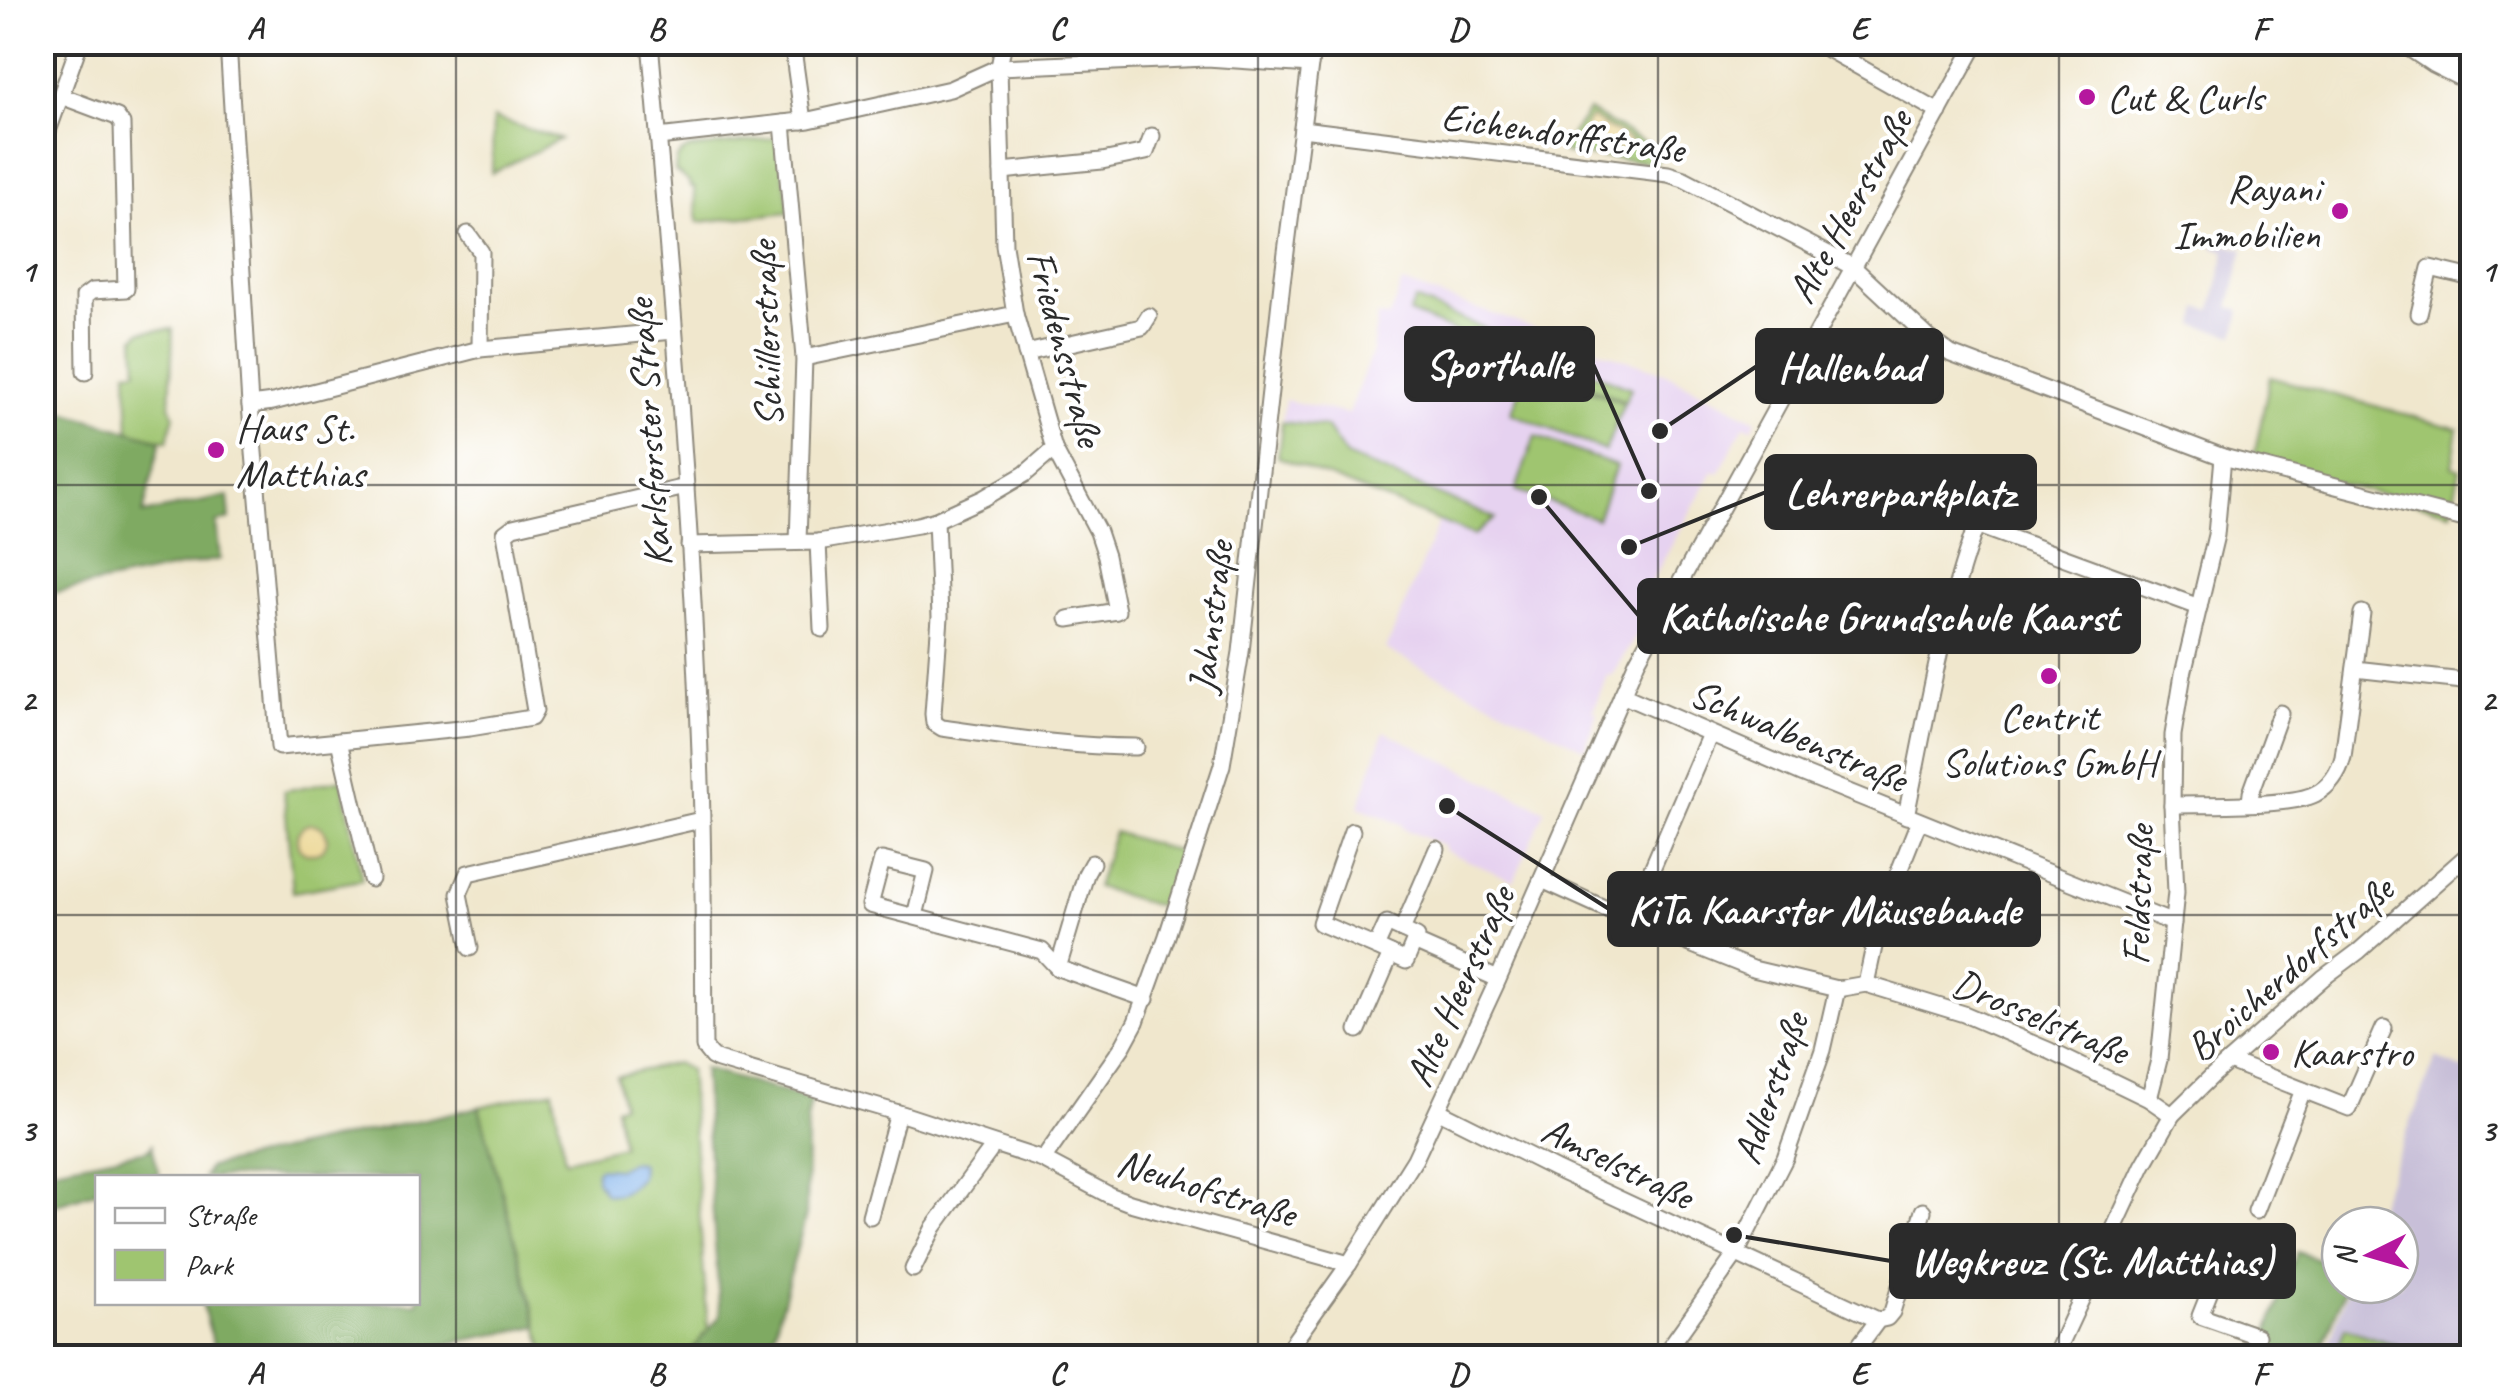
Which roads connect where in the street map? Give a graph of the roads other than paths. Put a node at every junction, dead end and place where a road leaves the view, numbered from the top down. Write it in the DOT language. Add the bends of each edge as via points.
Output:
graph roads {
  1 [pos="80,42"];
  2 [pos="228,42"];
  3 [pos="650,42"];
  4 [pos="792,42"];
  5 [pos="1004,42"];
  6 [pos="1313,42"];
  7 [pos="1814,42"];
  8 [pos="1977,42"];
  9 [pos="2404,42"];
  10 [pos="2472,44"];
  11 [pos="2434,62"];
  12 [pos="1310,65"];
  13 [pos="999,67"];
  14 [pos="2472,82"];
  15 [pos="61,96"];
  16 [pos="1939,112"];
  17 [pos="803,121"];
  18 [pos="783,123"];
  19 [pos="1302,129"];
  20 [pos="1152,136"];
  21 [pos="658,137"];
  22 [pos="42,148"];
  23 [pos="1002,171"];
  24 [pos="468,234"];
  25 [pos="1853,267"];
  26 [pos="2472,278"];
  27 [pos="1014,314"];
  28 [pos="2419,314"];
  29 [pos="1149,316"];
  30 [pos="674,331"];
  31 [pos="480,349"];
  32 [pos="1026,353"];
  33 [pos="804,358"];
  34 [pos="86,372"];
  35 [pos="250,405"];
  36 [pos="1054,449"];
  37 [pos="2223,458"];
  38 [pos="686,487"];
  39 [pos="1894,495"];
  40 [pos="936,520"];
  41 [pos="2472,521"];
  42 [pos="1976,526"];
  43 [pos="798,542"];
  44 [pos="818,542"];
  45 [pos="689,545"];
  46 [pos="2200,607"];
  47 [pos="2362,613"];
  48 [pos="1068,620"];
  49 [pos="822,629"];
  50 [pos="2356,670"];
  51 [pos="2472,682"];
  52 [pos="1622,694"];
  53 [pos="2280,712"];
  54 [pos="1710,734"];
  55 [pos="339,741"];
  56 [pos="1136,746"];
  57 [pos="2250,802"];
  58 [pos="2172,805"];
  59 [pos="1913,819"];
  60 [pos="701,820"];
  61 [pos="1352,831"];
  62 [pos="1438,848"];
  63 [pos="2472,851"];
  64 [pos="1092,863"];
  65 [pos="371,879"];
  66 [pos="1542,880"];
  67 [pos="915,916"];
  68 [pos="1635,922"];
  69 [pos="2174,923"];
  70 [pos="1402,930"];
  71 [pos="1414,942"];
  72 [pos="470,948"];
  73 [pos="1383,951"];
  74 [pos="1058,968"];
  75 [pos="1498,980"];
  76 [pos="1866,984"];
  77 [pos="1837,989"];
  78 [pos="1146,999"];
  79 [pos="2384,1028"];
  80 [pos="1358,1030"];
  81 [pos="704,1047"];
  82 [pos="2229,1062"];
  83 [pos="2303,1090"];
  84 [pos="2149,1098"];
  85 [pos="1440,1110"];
  86 [pos="898,1114"];
  87 [pos="2172,1116"];
  88 [pos="992,1144"];
  89 [pos="1042,1160"];
  90 [pos="1923,1210"];
  91 [pos="2256,1211"];
  92 [pos="870,1216"];
  93 [pos="2232,1236"];
  94 [pos="2111,1237"];
  95 [pos="1736,1254"];
  96 [pos="1350,1264"];
  97 [pos="913,1268"];
  98 [pos="2216,1280"];
  99 [pos="1878,1320"];
  100 [pos="2257,1336"];
  101 [pos="1287,1351"];
  102 [pos="1363,1358"];
  103 [pos="1662,1358"];
  104 [pos="1850,1358"];
  105 [pos="2054,1358"];
  1 -- 15 [label="street"];
  2 -- 35 [label="street"];
  3 -- 21 [label="street, Karlsforster Straße"];
  4 -- 17 [label="street"];
  5 -- 13 [label="street, Friedensstraße"];
  6 -- 12 [label="street, Jahnstraße"];
  7 -- 16 [label="street"];
  8 -- 16 [label="street, Alte Heerstraße"];
  9 -- 11 [label="main road"];
  10 -- 11 [label="street"];
  11 -- 14 [label="main road"];
  12 -- 13 [label="street" via="1207,58"];
  12 -- 19 [label="street, Jahnstraße"];
  13 -- 17 [label="street" via="950,89"];
  13 -- 23 [label="street, Friedensstraße"];
  15 -- 22 [label="street"];
  15 -- 34 [label="street" via="122,124 126,289 84,297"];
  16 -- 25 [label="street, Alte Heerstraße"];
  17 -- 18 [label="street"];
  18 -- 21 [label="street"];
  18 -- 33 [label="street, Schillerstraße"];
  19 -- 25 [label="street, Eichendorffstraße" via="1668,174"];
  19 -- 78 [label="street, Jahnstraße" via="1222,765"];
  20 -- 23 [label="street" via="1146,152 1125,157"];
  21 -- 30 [label="street, Karlsforster Straße"];
  23 -- 27 [label="street, Friedensstraße"];
  24 -- 31 [label="street" via="481,252"];
  25 -- 37 [label="street, Eichendorffstraße" via="1950,354"];
  25 -- 52 [label="street, Alte Heerstraße"];
  26 -- 28 [label="street" via="2430,268"];
  27 -- 32 [label="street, Friedensstraße"];
  27 -- 33 [label="street"];
  29 -- 32 [label="street" via="1142,327"];
  30 -- 31 [label="street"];
  30 -- 38 [label="street, Karlsforster Straße"];
  31 -- 35 [label="street"];
  32 -- 36 [label="street, Friedensstraße"];
  33 -- 43 [label="street, Schillerstraße"];
  35 -- 55 [label="street" via="279,747"];
  36 -- 40 [label="street" via="1024,474"];
  36 -- 48 [label="street, Friedensstraße" via="1098,532 1117,611"];
  37 -- 41 [label="street, Eichendorffstraße"];
  37 -- 46 [label="street, Feldstraße"];
  38 -- 45 [label="street, Karlsforster Straße"];
  38 -- 55 [label="street" via="505,533 531,718"];
  39 -- 42 [label="street"];
  40 -- 44 [label="street"];
  40 -- 56 [label="street" via="934,723 1055,744"];
  42 -- 46 [label="street"];
  42 -- 59 [label="street" via="1944,632"];
  43 -- 44 [label="street"];
  43 -- 45 [label="street"];
  44 -- 49 [label="street"];
  45 -- 60 [label="street, Karlsforster Straße"];
  46 -- 58 [label="street, Feldstraße" via="2175,717"];
  47 -- 50 [label="street"];
  50 -- 51 [label="street"];
  50 -- 57 [label="street" via="2337,774 2311,796"];
  52 -- 54 [label="street, Schwalbenstraße"];
  52 -- 66 [label="street, Alte Heerstraße"];
  53 -- 57 [label="street"];
  54 -- 59 [label="street, Schwalbenstraße"];
  54 -- 68 [label="street"];
  55 -- 65 [label="street"];
  57 -- 58 [label="street"];
  58 -- 69 [label="street, Feldstraße"];
  59 -- 69 [label="street, Schwalbenstraße"];
  59 -- 76 [label="street"];
  60 -- 72 [label="street" via="468,873 459,894"];
  60 -- 81 [label="street, Karlsforster Straße"];
  61 -- 73 [label="street" via="1320,923"];
  62 -- 70 [label="street"];
  63 -- 82 [label="street, Broicherdorfstraße"];
  64 -- 74 [label="street"];
  66 -- 68 [label="street, Drosselstraße"];
  66 -- 75 [label="street, Alte Heerstraße"];
  67 -- 74 [label="street" via="1042,951"];
  68 -- 77 [label="street, Drosselstraße" via="1753,969"];
  69 -- 84 [label="street, Feldstraße"];
  70 -- 71 [label="street"];
  70 -- 73 [label="street" via="1386,923"];
  71 -- 73 [label="street" via="1406,961"];
  71 -- 75 [label="street"];
  73 -- 80 [label="street"];
  74 -- 78 [label="street"];
  75 -- 85 [label="street, Alte Heerstraße"];
  76 -- 77 [label="street, Drosselstraße"];
  76 -- 84 [label="street, Drosselstraße" via="1964,1014"];
  77 -- 95 [label="street, Adlerstraße" via="1785,1158"];
  78 -- 89 [label="street, Jahnstraße" via="1123,1046"];
  79 -- 83 [label="street" via="2349,1108"];
  81 -- 86 [label="street, Neuhofstraße" via="712,1058"];
  82 -- 83 [label="street"];
  82 -- 87 [label="street, Broicherdorfstraße"];
  83 -- 91 [label="street"];
  84 -- 87 [label="street, Drosselstraße"];
  85 -- 95 [label="street, Amselstraße"];
  85 -- 96 [label="street, Alte Heerstraße"];
  86 -- 88 [label="street, Neuhofstraße"];
  86 -- 92 [label="street"];
  87 -- 94 [label="street, Broicherdorfstraße"];
  88 -- 89 [label="street, Neuhofstraße"];
  88 -- 97 [label="street"];
  89 -- 96 [label="street, Neuhofstraße" via="1130,1203"];
  90 -- 99 [label="street" via="1892,1312"];
  93 -- 98 [label="street"];
  94 -- 98 [label="street"];
  94 -- 105 [label="street, Broicherdorfstraße"];
  95 -- 99 [label="street, Amselstraße"];
  95 -- 103 [label="street, Adlerstraße"];
  96 -- 101 [label="street, Alte Heerstraße"];
  98 -- 100 [label="street" via="2200,1316"];
  99 -- 104 [label="street"];
  101 -- 102 [label="street" via="1342,1350"];
}
